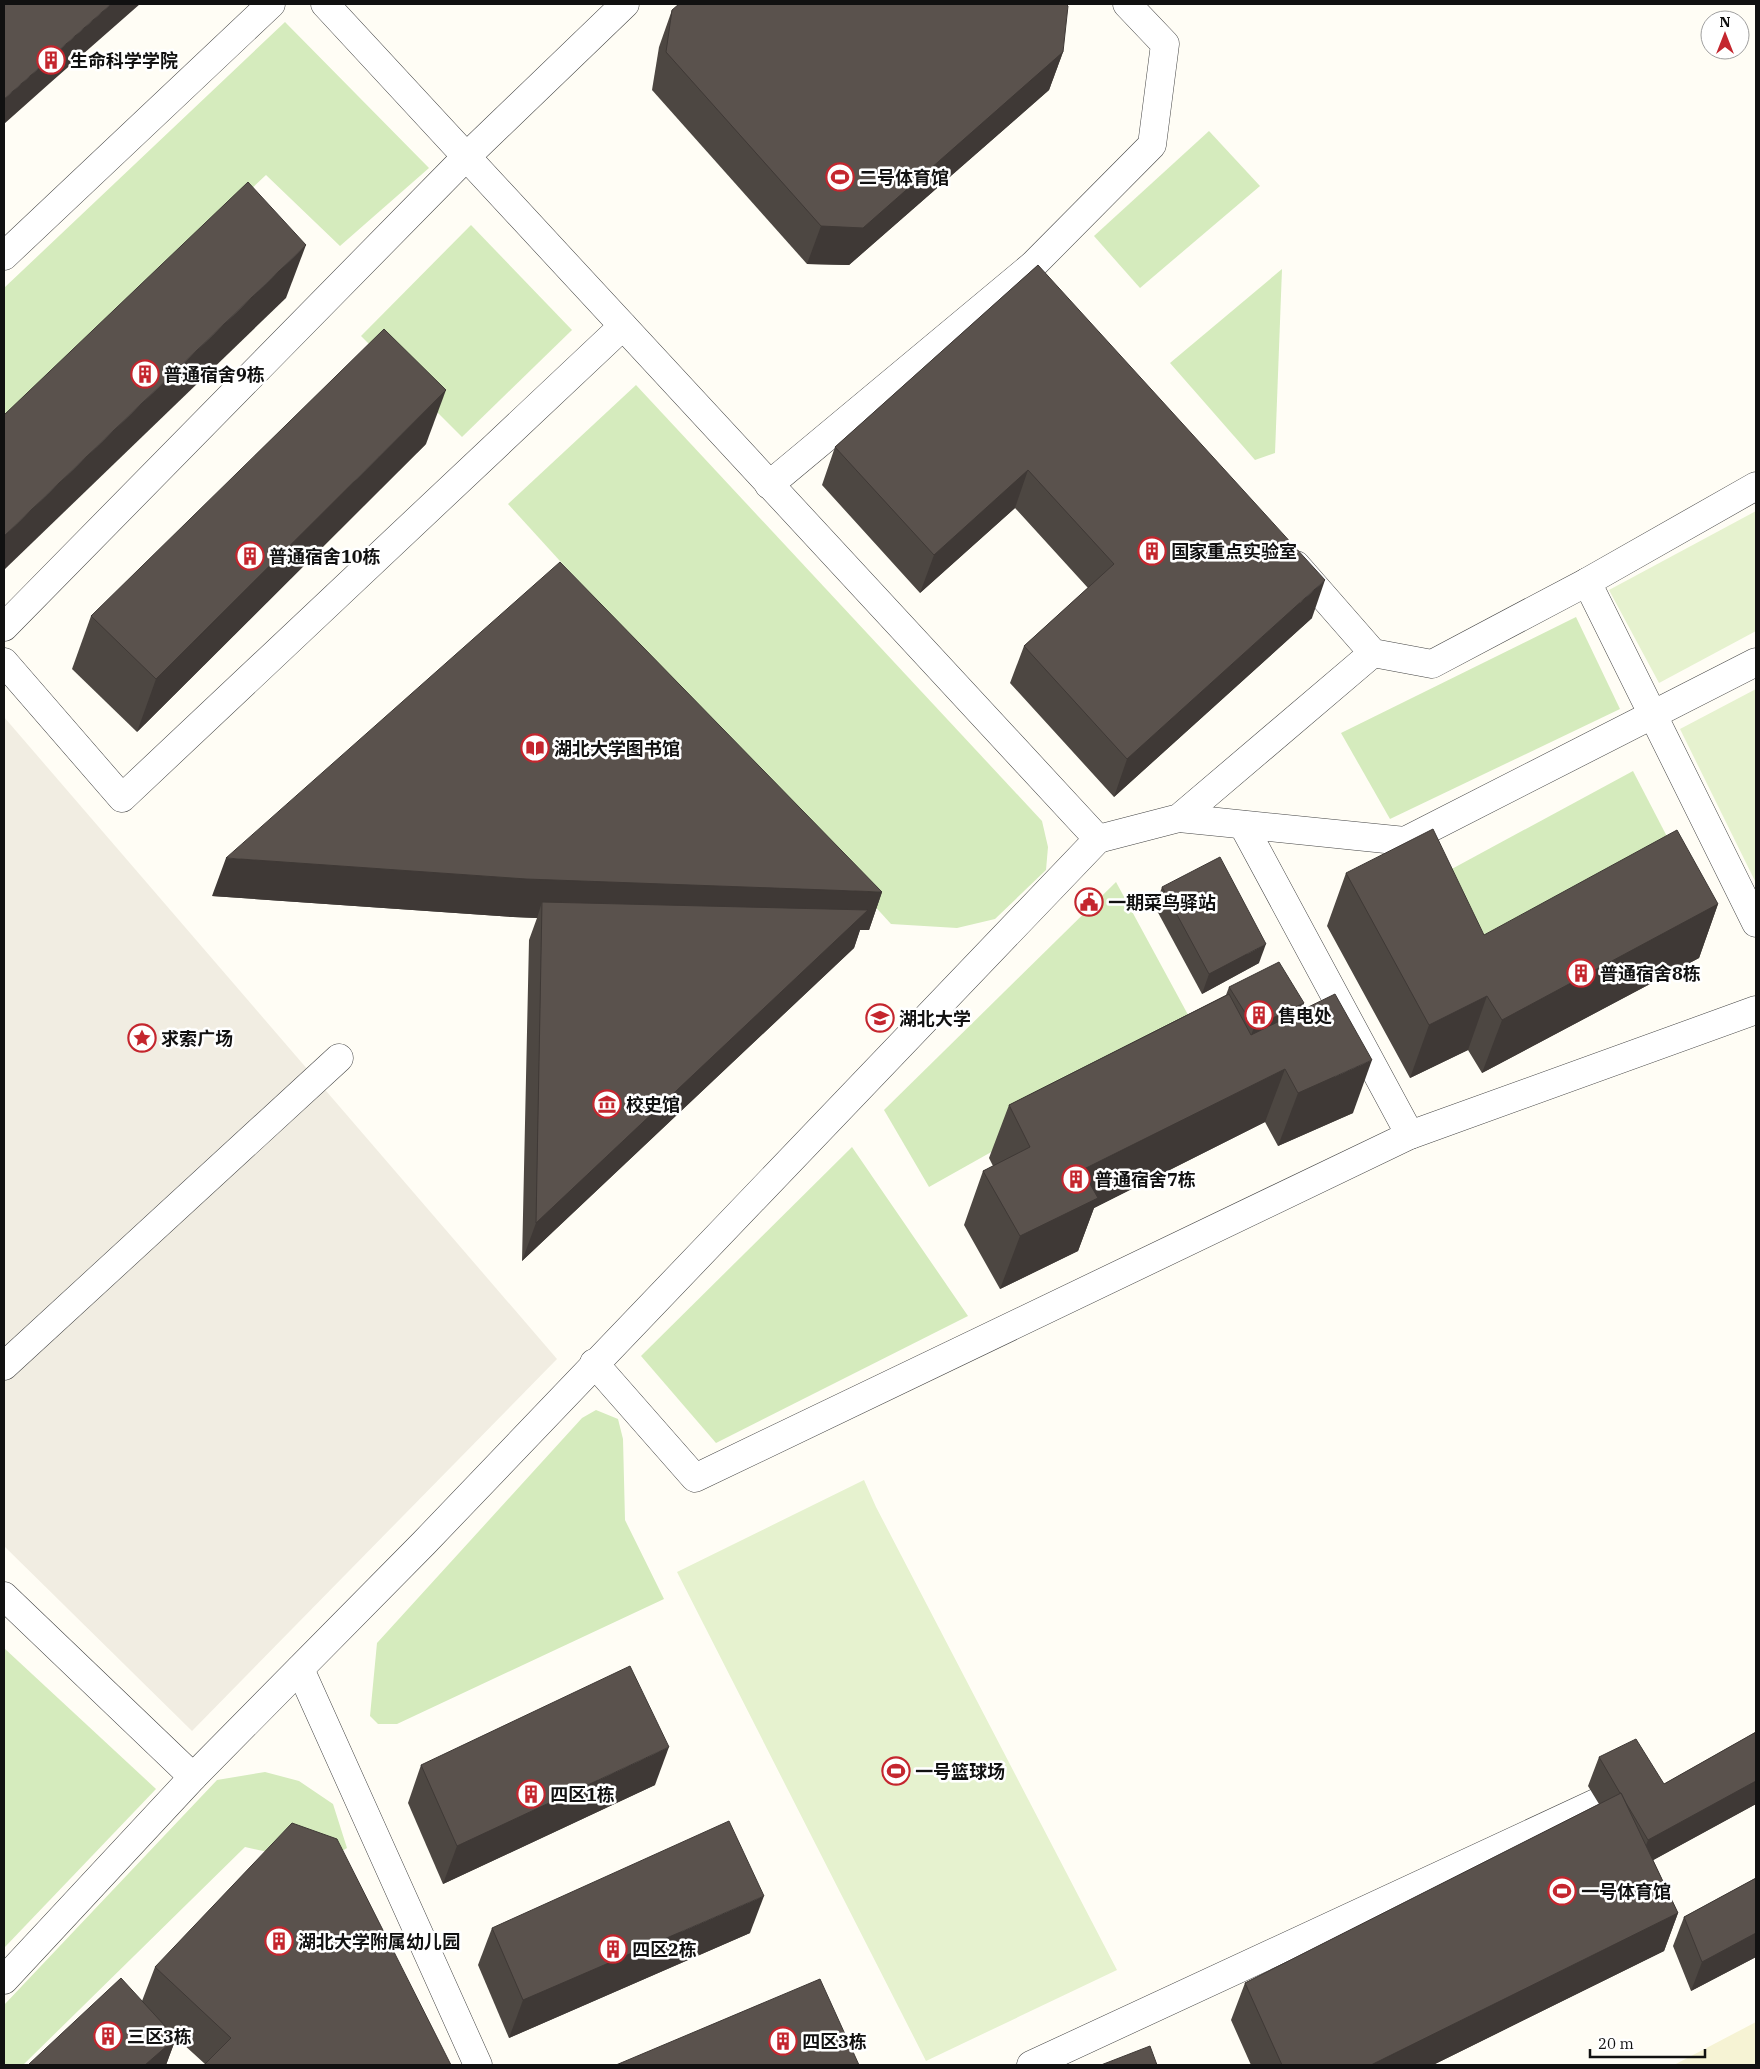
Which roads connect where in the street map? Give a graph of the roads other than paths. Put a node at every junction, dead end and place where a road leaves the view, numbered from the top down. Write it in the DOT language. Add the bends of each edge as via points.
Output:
graph roads {
  1 [pos="271,4"];
  2 [pos="325,4"];
  3 [pos="625,4"];
  4 [pos="1127,4"];
  5 [pos="466,157"];
  6 [pos="4,256"];
  7 [pos="623,326"];
  8 [pos="769,484"];
  9 [pos="1756,486"];
  10 [pos="1282,548"];
  11 [pos="1587,582"];
  12 [pos="4,628"];
  13 [pos="1373,653"];
  14 [pos="4,662"];
  15 [pos="1756,662"];
  16 [pos="1653,715"];
  17 [pos="1180,818"];
  18 [pos="1243,824"];
  19 [pos="1098,839"];
  20 [pos="1756,923"];
  21 [pos="1756,1010"];
  22 [pos="340,1058"];
  23 [pos="1410,1134"];
  24 [pos="594,1363"];
  25 [pos="4,1366"];
  26 [pos="4,1596"];
  27 [pos="300,1669"];
  28 [pos="193,1777"];
  29 [pos="1598,1802"];
  30 [pos="4,1980"];
  31 [pos="478,2065"];
  32 [pos="1031,2065"];
  1 -- 6 [label="street"];
  2 -- 5 [label="street"];
  3 -- 5 [label="street"];
  4 -- 8 [label="street" via="1165,44 1152,144 1040,273"];
  5 -- 7 [label="street"];
  5 -- 12 [label="street"];
  7 -- 8 [label="street"];
  7 -- 14 [label="street" via="122,798"];
  8 -- 19 [label="street"];
  9 -- 11 [label="street"];
  10 -- 13 [label="street"];
  11 -- 13 [label="street" via="1432,664"];
  11 -- 16 [label="street"];
  13 -- 17 [label="street"];
  15 -- 16 [label="street"];
  16 -- 18 [label="street" via="1404,840"];
  16 -- 20 [label="street"];
  17 -- 18 [label="street"];
  17 -- 19 [label="street"];
  18 -- 23 [label="street"];
  19 -- 24 [label="street"];
  21 -- 23 [label="street"];
  22 -- 25 [label="street"];
  23 -- 24 [label="street" via="694,1478"];
  24 -- 27 [label="street"];
  26 -- 28 [label="street"];
  27 -- 28 [label="street"];
  27 -- 31 [label="street"];
  28 -- 30 [label="street"];
  29 -- 32 [label="street"];
}
